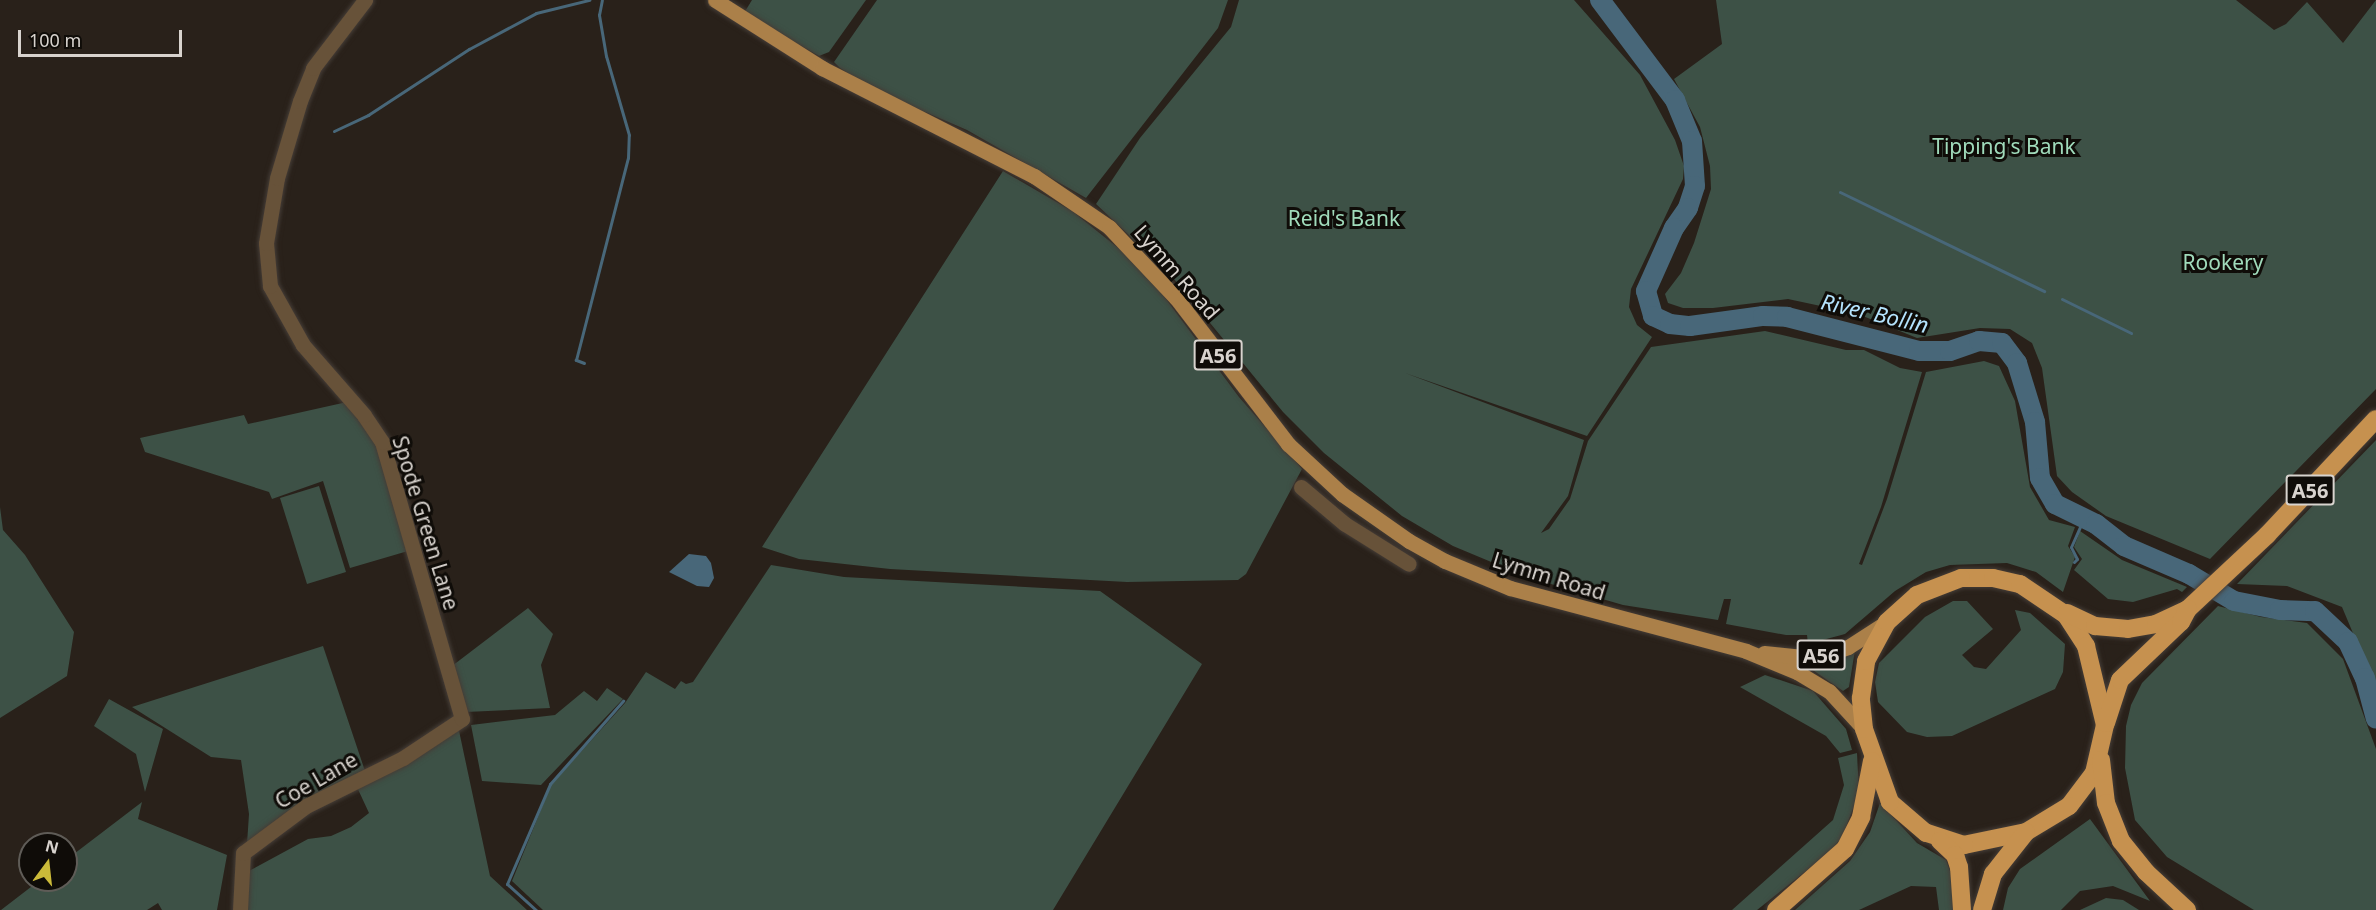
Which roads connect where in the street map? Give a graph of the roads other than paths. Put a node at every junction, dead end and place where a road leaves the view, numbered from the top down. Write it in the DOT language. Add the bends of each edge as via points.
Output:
graph roads {
  1 [pos="364,0"];
  2 [pos="715,0"];
  3 [pos="2376,419"];
  4 [pos="1301,487"];
  5 [pos="1409,564"];
  6 [pos="2056,606"];
  7 [pos="2191,607"];
  8 [pos="1887,622"];
  9 [pos="1746,651"];
  10 [pos="462,719"];
  11 [pos="2105,725"];
  12 [pos="1864,729"];
  13 [pos="2101,752"];
  14 [pos="1873,759"];
  15 [pos="2026,832"];
  16 [pos="1936,838"];
  17 [pos="240,910"];
  18 [pos="1776,910"];
  19 [pos="1962,910"];
  20 [pos="1982,910"];
  21 [pos="2187,910"];
  1 -- 10 [label="street, Spode Green Lane" via="313,68 300,101 277,178 266,243 270,286 303,345 364,415 382,442"];
  2 -- 9 [label="main road, Lymm Road / A56" via="787,48 878,99 1034,176 1102,221 1176,298 1288,444 1342,494 1409,541 1477,576 1545,600"];
  3 -- 7 [label="highway, A56"];
  4 -- 5 [label="street" via="1345,524"];
  6 -- 7 [label="highway, A56" via="2077,619 2107,629 2144,627"];
  6 -- 8 [label="highway, A56" via="2008,580 1961,579 1917,595"];
  6 -- 11 [label="highway, A56" via="2086,646"];
  7 -- 11 [label="highway, A56" via="2181,622 2120,680"];
  8 -- 9 [label="main road, Lymm Road / A56" via="1848,647 1828,654 1803,657"];
  8 -- 12 [label="highway, A56" via="1871,649 1864,672"];
  9 -- 12 [label="main road, Lymm Road / A56" via="1821,685"];
  10 -- 17 [label="street, Coe Lane" via="403,758 306,806 243,853"];
  11 -- 13 [label="highway, A56"];
  12 -- 14 [label="highway, A56"];
  13 -- 15 [label="highway, A56" via="2080,795 2055,816"];
  13 -- 21 [label="highway" via="2106,803 2121,841 2146,872"];
  14 -- 16 [label="highway, A56" via="1890,802 1913,825"];
  14 -- 18 [label="highway" via="1861,817 1845,849"];
  15 -- 16 [label="highway, A56" via="1976,845"];
  15 -- 20 [label="highway, A56" via="1993,874"];
  16 -- 19 [label="highway, A56" via="1948,846 1959,867"];
}
